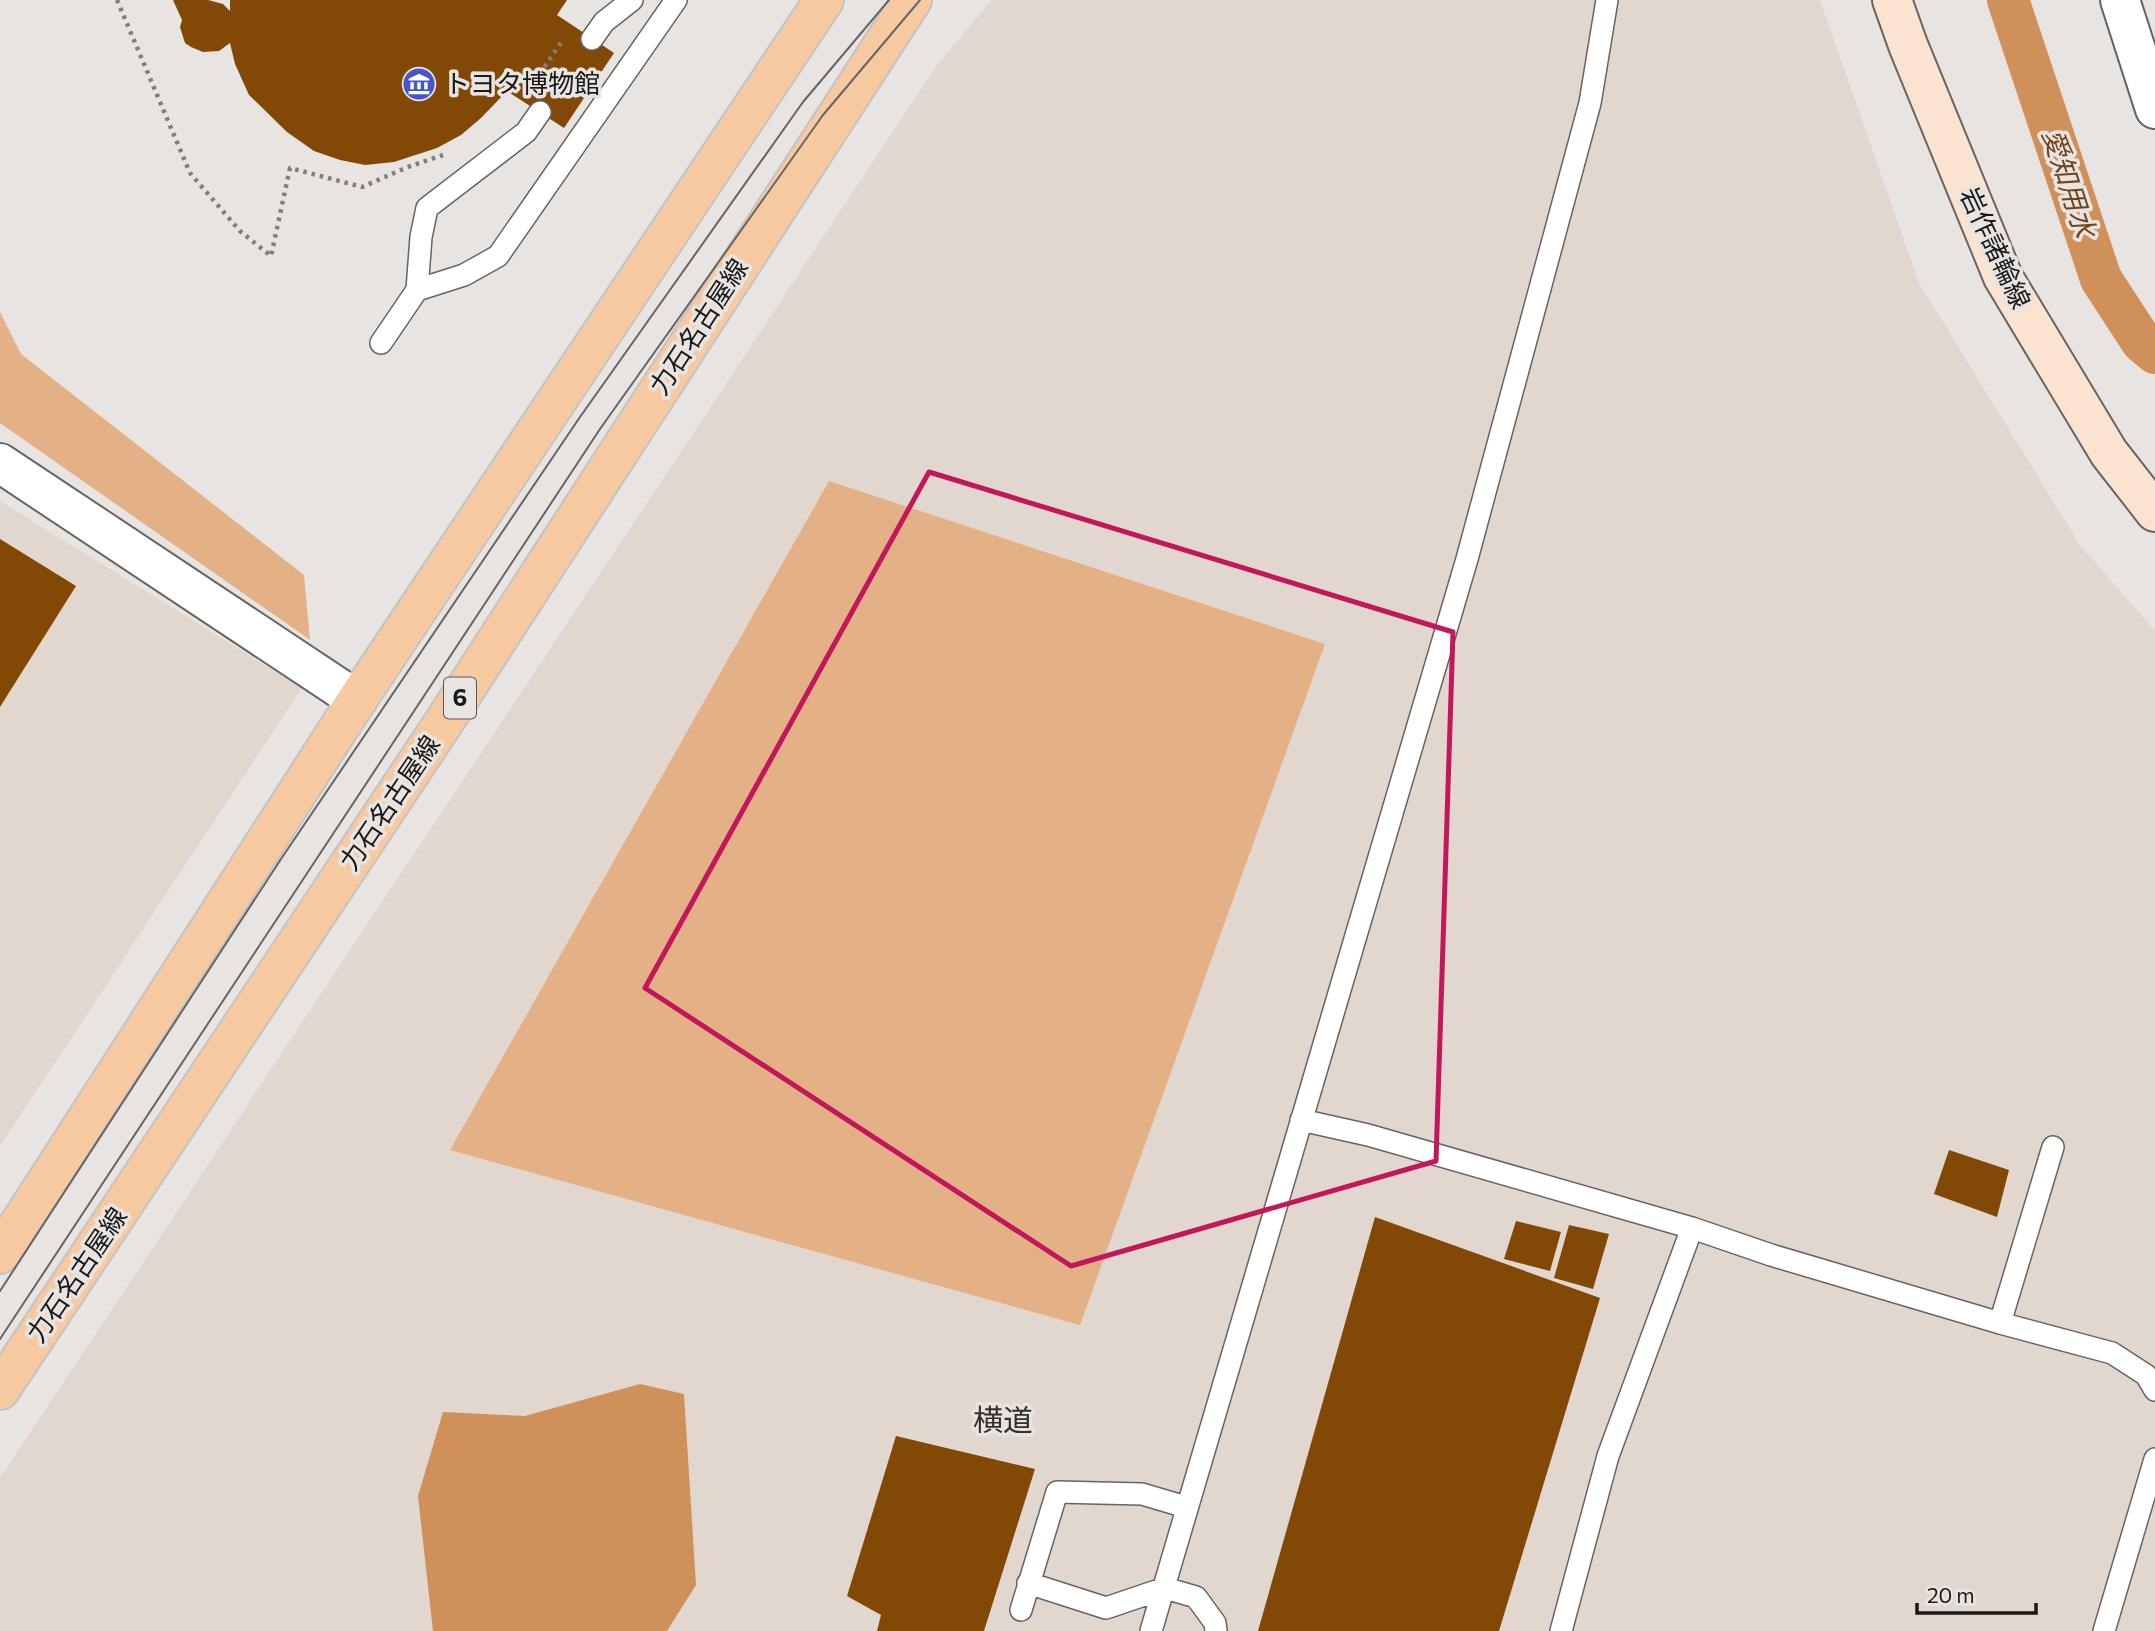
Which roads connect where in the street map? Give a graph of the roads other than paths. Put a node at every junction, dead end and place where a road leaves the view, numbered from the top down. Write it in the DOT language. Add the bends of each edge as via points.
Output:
graph roads {
  1 [pos="632,0"];
  2 [pos="676,0"];
  3 [pos="824,0"];
  4 [pos="912,0"];
  5 [pos="1607,0"];
  6 [pos="1892,0"];
  7 [pos="2120,0"];
  8 [pos="592,39"];
  9 [pos="2155,109"];
  10 [pos="540,112"];
  11 [pos="417,290"];
  12 [pos="381,344"];
  13 [pos="0,463"];
  14 [pos="2155,512"];
  15 [pos="357,700"];
  16 [pos="1301,1120"];
  17 [pos="2053,1147"];
  18 [pos="11,1215"];
  19 [pos="1692,1228"];
  20 [pos="0,1254"];
  21 [pos="2000,1323"];
  22 [pos="0,1390"];
  23 [pos="2155,1390"];
  24 [pos="2155,1460"];
  25 [pos="1186,1507"];
  26 [pos="1028,1583"];
  27 [pos="1165,1588"];
  28 [pos="1021,1610"];
  29 [pos="1152,1631"];
  30 [pos="1216,1631"];
  31 [pos="1561,1631"];
  32 [pos="2104,1631"];
  1 -- 8 [label="lane" via="604,22"];
  2 -- 11 [label="lane" via="498,256 464,275"];
  3 -- 15 [label="main road"];
  4 -- 22 [label="main road, 力石名古屋線 / 6" via="448,716"];
  5 -- 16 [label="lane" via="1590,103 1554,241 1467,559"];
  6 -- 14 [label="main road, 岩作諸輪線" via="2003,277 2109,453"];
  7 -- 9 [label="street"];
  10 -- 11 [label="lane" via="526,132 427,208"];
  11 -- 12 [label="lane"];
  13 -- 15 [label="street"];
  15 -- 18 [label="main road"];
  16 -- 19 [label="lane"];
  16 -- 25 [label="lane"];
  17 -- 21 [label="lane"];
  18 -- 20 [label="main road"];
  19 -- 21 [label="lane"];
  19 -- 31 [label="lane" via="1608,1456"];
  21 -- 23 [label="lane" via="2112,1353 2146,1375"];
  24 -- 32 [label="lane"];
  25 -- 26 [label="lane" via="1142,1494 1057,1492"];
  25 -- 27 [label="lane"];
  26 -- 27 [label="lane" via="1106,1608"];
  26 -- 28 [label="lane"];
  27 -- 29 [label="lane"];
  27 -- 30 [label="lane" via="1196,1597"];
}
